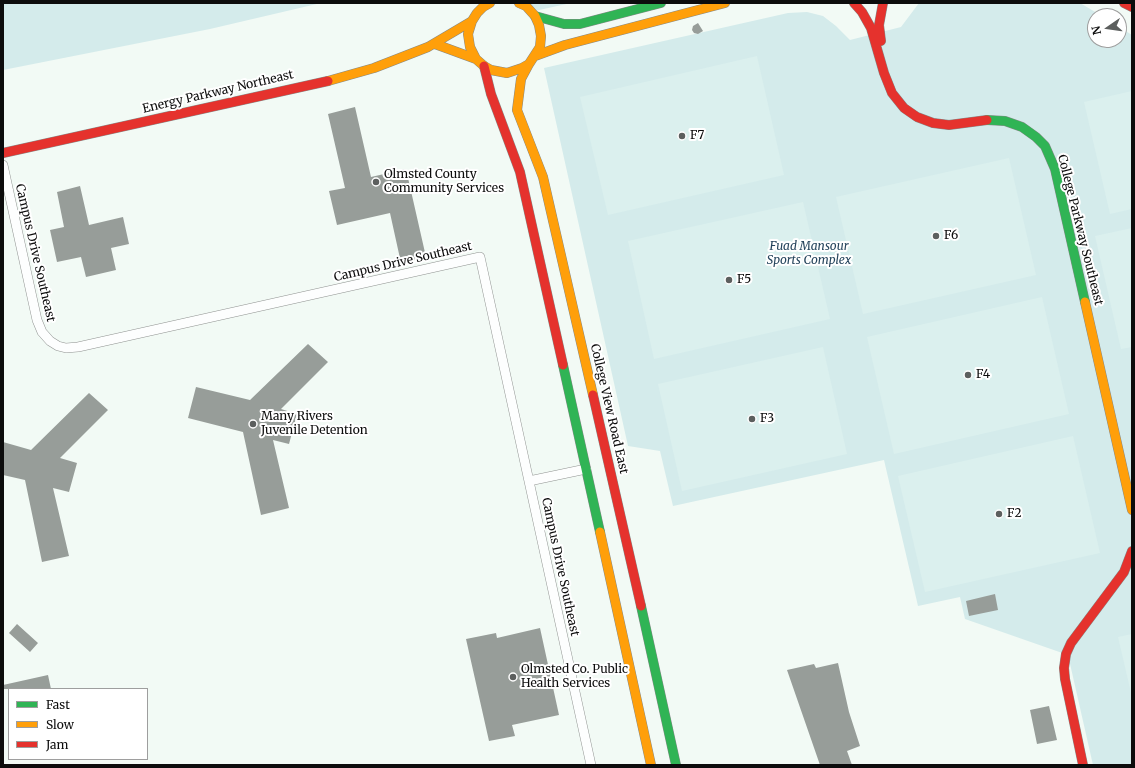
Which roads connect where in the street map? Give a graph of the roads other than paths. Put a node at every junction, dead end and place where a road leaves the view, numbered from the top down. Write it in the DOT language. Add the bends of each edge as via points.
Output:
graph roads {
  1 [pos="661,3"];
  2 [pos="725,3"];
  3 [pos="854,3"];
  4 [pos="883,3"];
  5 [pos="1124,3"];
  6 [pos="486,4"];
  7 [pos="523,4"];
  8 [pos="1132,7"];
  9 [pos="535,16"];
  10 [pos="472,21"];
  11 [pos="435,44"];
  12 [pos="476,59"];
  13 [pos="532,60"];
  14 [pos="484,66"];
  15 [pos="884,73"];
  16 [pos="3,153"];
  17 [pos="3,166"];
  18 [pos="586,469"];
  19 [pos="529,480"];
  20 [pos="1132,510"];
  21 [pos="1132,551"];
  22 [pos="591,765"];
  23 [pos="651,765"];
  24 [pos="676,765"];
  25 [pos="1083,765"];
  1 -- 9 [label="street" via="580,24 564,24"];
  2 -- 13 [label="street" via="565,45"];
  3 -- 15 [label="street, College Parkway Southeast" via="871,28"];
  4 -- 15 [label="street, College Parkway Southeast" via="879,25"];
  5 -- 8 [label="street"];
  6 -- 10 [label="street"];
  7 -- 9 [label="street"];
  9 -- 13 [label="street, College View Road East" via="541,36 540,46"];
  10 -- 11 [label="street, Energy Parkway Northeast"];
  10 -- 12 [label="street" via="468,34 470,47"];
  11 -- 12 [label="street"];
  11 -- 16 [label="street, Energy Parkway Northeast" via="348,76"];
  12 -- 14 [label="street"];
  13 -- 14 [label="street" via="519,70 507,73"];
  13 -- 24 [label="street, College View Road East" via="521,79 517,110 542,177 613,479"];
  14 -- 18 [label="street" via="491,94 520,172"];
  15 -- 20 [label="street, College Parkway Southeast" via="892,93 904,108 917,117 949,125 989,120 1005,121 1022,127 1045,146 1055,169"];
  17 -- 19 [label="street, Campus Drive Southeast" via="37,320 42,332 50,341 66,348 480,257"];
  18 -- 19 [label="street"];
  18 -- 23 [label="street"];
  19 -- 22 [label="street, Campus Drive Southeast"];
  21 -- 25 [label="street" via="1124,572 1071,643 1066,654 1064,679"];
}
